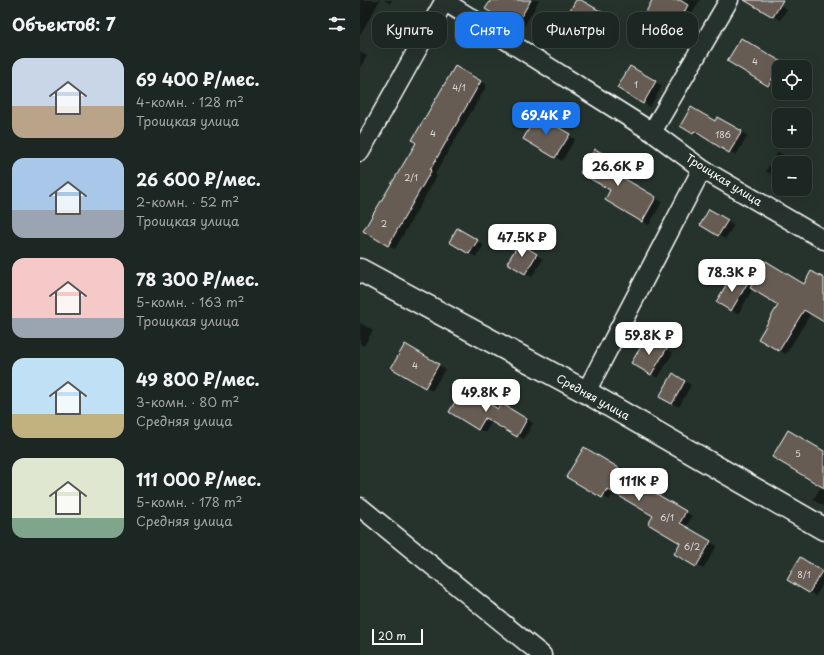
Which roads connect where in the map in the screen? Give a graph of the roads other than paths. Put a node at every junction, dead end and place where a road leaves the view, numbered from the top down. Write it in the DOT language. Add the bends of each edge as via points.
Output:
graph roads {
  1 [pos="729,0"];
  2 [pos="445,1"];
  3 [pos="652,132"];
  4 [pos="360,152"];
  5 [pos="702,169"];
  6 [pos="824,240"];
  7 [pos="360,270"];
  8 [pos="586,392"];
  9 [pos="360,507"];
  10 [pos="824,529"];
  11 [pos="542,655"];
  1 -- 3 [label="street"];
  2 -- 3 [label="street, Троицкая улица"];
  2 -- 4 [label="street"];
  3 -- 5 [label="street, Троицкая улица"];
  5 -- 6 [label="street, Троицкая улица"];
  5 -- 8 [label="street"];
  7 -- 8 [label="street, Средняя улица"];
  8 -- 10 [label="street, Средняя улица"];
  9 -- 11 [label="street"];
}
